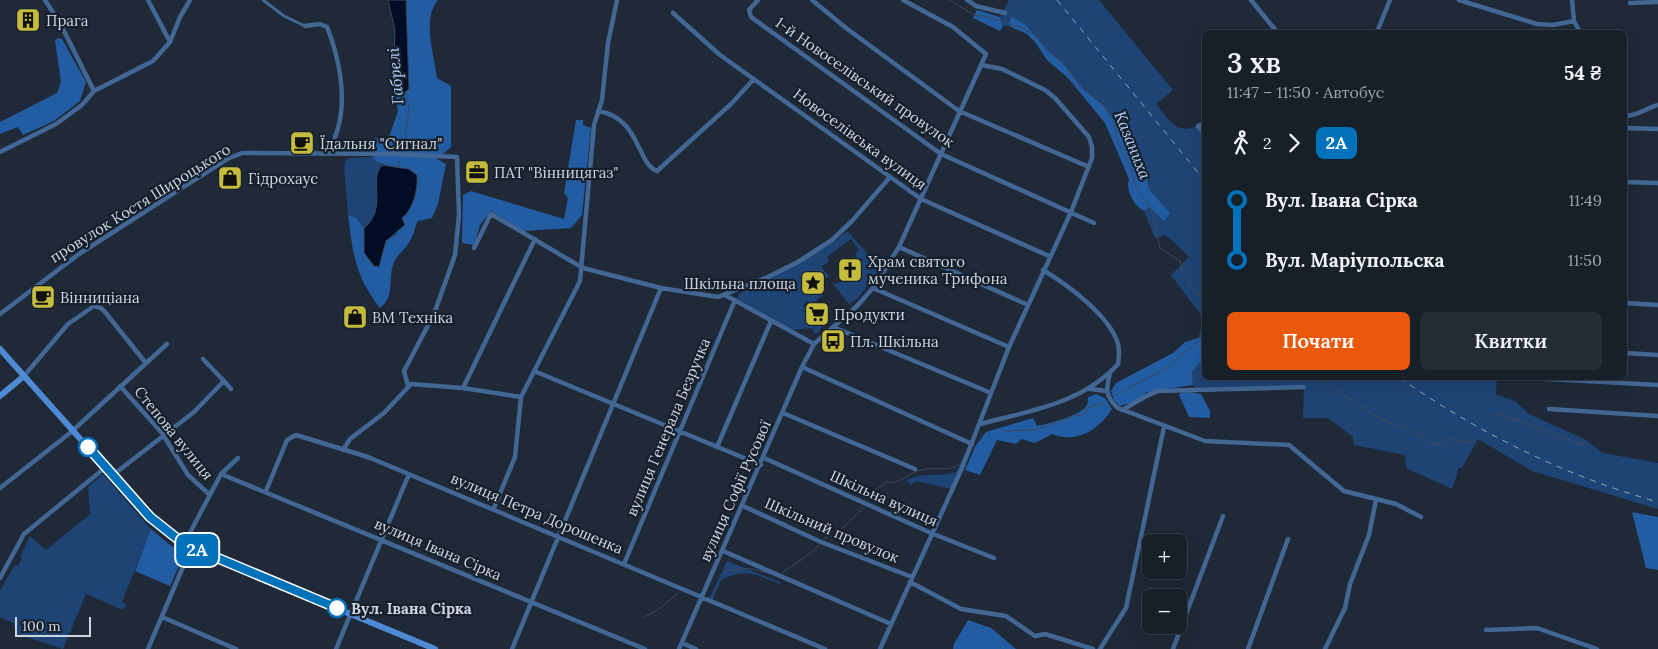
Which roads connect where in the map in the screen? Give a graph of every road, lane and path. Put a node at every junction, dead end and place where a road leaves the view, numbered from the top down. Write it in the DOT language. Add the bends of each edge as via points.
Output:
graph roads {
  1 [pos="45,0"];
  2 [pos="148,0"];
  3 [pos="190,0"];
  4 [pos="264,0"];
  5 [pos="617,0"];
  6 [pos="758,0"];
  7 [pos="812,0"];
  8 [pos="902,0"];
  9 [pos="967,0"];
  10 [pos="1251,0"];
  11 [pos="1390,0"];
  12 [pos="1459,0"];
  13 [pos="1572,0"];
  14 [pos="1658,2"];
  15 [pos="1630,3"];
  16 [pos="673,13"];
  17 [pos="1005,13"];
  18 [pos="1574,21"];
  19 [pos="305,26"];
  20 [pos="1275,30"];
  21 [pos="1378,30"];
  22 [pos="1579,30"];
  23 [pos="170,42"];
  24 [pos="982,64"];
  25 [pos="754,79"];
  26 [pos="94,91"];
  27 [pos="1658,105"];
  28 [pos="598,111"];
  29 [pos="959,111"];
  30 [pos="1627,116"];
  31 [pos="1627,128"];
  32 [pos="1658,129"];
  33 [pos="0,152"];
  34 [pos="330,154"];
  35 [pos="941,154"];
  36 [pos="1089,167"];
  37 [pos="890,176"];
  38 [pos="1627,182"];
  39 [pos="1658,183"];
  40 [pos="921,199"];
  41 [pos="1071,212"];
  42 [pos="1094,223"];
  43 [pos="535,239"];
  44 [pos="899,247"];
  45 [pos="474,248"];
  46 [pos="1049,256"];
  47 [pos="583,268"];
  48 [pos="1044,270"];
  49 [pos="661,288"];
  50 [pos="873,288"];
  51 [pos="725,294"];
  52 [pos="735,300"];
  53 [pos="1627,302"];
  54 [pos="1658,304"];
  55 [pos="1028,305"];
  56 [pos="0,314"];
  57 [pos="771,321"];
  58 [pos="833,327"];
  59 [pos="167,344"];
  60 [pos="814,344"];
  61 [pos="1009,347"];
  62 [pos="0,349"];
  63 [pos="1627,353"];
  64 [pos="1658,355"];
  65 [pos="203,359"];
  66 [pos="145,362"];
  67 [pos="802,367"];
  68 [pos="534,371"];
  69 [pos="1110,374"];
  70 [pos="24,376"];
  71 [pos="1567,380"];
  72 [pos="224,381"];
  73 [pos="1658,385"];
  74 [pos="120,386"];
  75 [pos="408,386"];
  76 [pos="463,388"];
  77 [pos="1304,388"];
  78 [pos="231,389"];
  79 [pos="1090,389"];
  80 [pos="1106,391"];
  81 [pos="991,393"];
  82 [pos="0,396"];
  83 [pos="521,397"];
  84 [pos="614,405"];
  85 [pos="1549,409"];
  86 [pos="1122,410"];
  87 [pos="783,413"];
  88 [pos="1658,416"];
  89 [pos="980,424"];
  90 [pos="1164,427"];
  91 [pos="73,430"];
  92 [pos="680,431"];
  93 [pos="164,438"];
  94 [pos="972,444"];
  95 [pos="717,447"];
  96 [pos="343,450"];
  97 [pos="238,458"];
  98 [pos="764,458"];
  99 [pos="761,465"];
  100 [pos="106,468"];
  101 [pos="915,469"];
  102 [pos="221,474"];
  103 [pos="409,474"];
  104 [pos="113,475"];
  105 [pos="0,488"];
  106 [pos="266,491"];
  107 [pos="210,495"];
  108 [pos="1376,500"];
  109 [pos="743,506"];
  110 [pos="494,508"];
  111 [pos="1223,516"];
  112 [pos="1421,517"];
  113 [pos="931,533"];
  114 [pos="559,537"];
  115 [pos="381,539"];
  116 [pos="1288,539"];
  117 [pos="184,544"];
  118 [pos="191,548"];
  119 [pos="723,551"];
  120 [pos="994,558"];
  121 [pos="624,564"];
  122 [pos="0,578"];
  123 [pos="911,580"];
  124 [pos="702,597"];
  125 [pos="530,601"];
  126 [pos="350,614"];
  127 [pos="162,618"];
  128 [pos="891,624"];
  129 [pos="1486,630"];
  130 [pos="682,643"];
  131 [pos="148,649"];
  132 [pos="236,649"];
  133 [pos="336,649"];
  134 [pos="435,649"];
  135 [pos="512,649"];
  136 [pos="645,649"];
  137 [pos="679,649"];
  138 [pos="696,649"];
  139 [pos="825,649"];
  140 [pos="880,649"];
  141 [pos="1093,649"];
  142 [pos="1100,649"];
  143 [pos="1173,649"];
  144 [pos="1248,649"];
  145 [pos="1325,649"];
  146 [pos="1597,649"];
  1 -- 26 [label="street" via="61,24"];
  2 -- 23 [label="street"];
  3 -- 23 [label="street"];
  4 -- 19 [label="street" via="284,16"];
  5 -- 28 [label="street"];
  6 -- 35 [label="street, 1-й Новоселівський провулок" via="749,10 751,17"];
  7 -- 29 [label="street"];
  8 -- 24 [label="street" via="953,27 986,54"];
  9 -- 17 [label="street" via="976,6"];
  10 -- 20 [label="street"];
  11 -- 21 [label="street"];
  12 -- 18 [label="street" via="1537,24"];
  13 -- 18 [label="street"];
  14 -- 15 [label="street"];
  16 -- 25 [label="street, Новоселівська вулиця" via="700,39"];
  18 -- 22 [label="street"];
  19 -- 34 [label="street" via="320,24 327,27 340,76 338,129"];
  23 -- 26 [label="street" via="153,60"];
  24 -- 29 [label="street"];
  24 -- 36 [label="street" via="998,67 1037,86 1064,106 1089,137 1092,147"];
  25 -- 28 [label="street" via="656,171 630,129 620,120"];
  25 -- 37 [label="street, Новоселівська вулиця"];
  26 -- 33 [label="street" via="82,105 56,124"];
  27 -- 30 [label="street" via="1639,115"];
  28 -- 47 [label="street" via="592,141"];
  29 -- 35 [label="street"];
  29 -- 36 [label="street"];
  31 -- 32 [label="street"];
  34 -- 56 [label="street, провулок Костя Широцького" via="254,152 227,159 79,254"];
  34 -- 75 [label="street, провулок Костя Широцького" via="457,157 459,215 456,248 434,314 404,371"];
  35 -- 40 [label="street"];
  35 -- 41 [label="street, 1-й Новоселівський провулок"];
  36 -- 41 [label="street"];
  37 -- 40 [label="street, Новоселівська вулиця"];
  37 -- 51 [label="street" via="832,240 798,262"];
  38 -- 39 [label="street"];
  40 -- 44 [label="street"];
  40 -- 46 [label="street, Новоселівська вулиця"];
  41 -- 42 [label="street, 1-й Новоселівський провулок"];
  41 -- 46 [label="street"];
  43 -- 45 [label="street" via="491,214"];
  43 -- 47 [label="street"];
  43 -- 76 [label="street"];
  44 -- 50 [label="street"];
  44 -- 55 [label="street"];
  46 -- 48 [label="street"];
  47 -- 49 [label="street"];
  47 -- 68 [label="street" via="577,288"];
  48 -- 55 [label="street"];
  48 -- 69 [label="street" via="1065,283 1102,318 1119,347 1118,364"];
  49 -- 51 [label="street" via="718,296"];
  49 -- 84 [label="street"];
  50 -- 58 [label="street"];
  50 -- 61 [label="street"];
  51 -- 52 [label="street"];
  52 -- 57 [label="street"];
  52 -- 92 [label="street, вулиця Генерала Безручка"];
  53 -- 54 [label="street"];
  55 -- 61 [label="street"];
  57 -- 60 [label="street"];
  57 -- 95 [label="street"];
  58 -- 60 [label="street"];
  58 -- 81 [label="street"];
  59 -- 66 [label="street"];
  60 -- 67 [label="street, вулиця Софії Русової"];
  61 -- 81 [label="street"];
  62 -- 70 [label="main road"];
  63 -- 64 [label="street"];
  65 -- 72 [label="street"];
  66 -- 70 [label="street, Степова вулиця" via="105,312 94,306 68,324"];
  66 -- 74 [label="street"];
  67 -- 87 [label="street, вулиця Софії Русової"];
  67 -- 94 [label="street"];
  68 -- 83 [label="street"];
  68 -- 84 [label="street"];
  69 -- 79 [label="street"];
  69 -- 80 [label="street"];
  70 -- 82 [label="main road"];
  70 -- 91 [label="main road"];
  71 -- 73 [label="street"];
  72 -- 78 [label="street"];
  72 -- 93 [label="street"];
  74 -- 91 [label="street"];
  74 -- 93 [label="street, Степова вулиця"];
  75 -- 76 [label="street" via="416,383"];
  75 -- 96 [label="street"];
  76 -- 83 [label="street"];
  77 -- 86 [label="street" via="1158,392 1148,394"];
  79 -- 80 [label="street"];
  79 -- 89 [label="street" via="1056,404"];
  80 -- 86 [label="street" via="1112,403"];
  81 -- 89 [label="street"];
  83 -- 110 [label="street" via="515,457"];
  84 -- 92 [label="street"];
  84 -- 114 [label="street"];
  85 -- 88 [label="street"];
  86 -- 90 [label="street"];
  87 -- 98 [label="street, вулиця Софії Русової"];
  87 -- 101 [label="street"];
  89 -- 94 [label="street"];
  90 -- 108 [label="street" via="1204,441 1290,444 1344,492"];
  90 -- 142 [label="street" via="1126,608"];
  91 -- 100 [label="main road"];
  91 -- 105 [label="street"];
  92 -- 95 [label="street"];
  92 -- 121 [label="street, вулиця Генерала Безручка"];
  93 -- 104 [label="street"];
  93 -- 107 [label="street, Степова вулиця" via="188,475"];
  94 -- 113 [label="street"];
  95 -- 99 [label="street"];
  96 -- 103 [label="street, вулиця Петра Дорошенка"];
  96 -- 106 [label="street, вулиця Петра Дорошенка" via="291,436"];
  97 -- 102 [label="street"];
  98 -- 99 [label="street, вулиця Софії Русової"];
  98 -- 113 [label="street, Шкільна вулиця"];
  99 -- 109 [label="street, вулиця Софії Русової"];
  100 -- 104 [label="main road"];
  100 -- 122 [label="street" via="24,534"];
  102 -- 106 [label="street, вулиця Івана Сірка"];
  102 -- 107 [label="street"];
  103 -- 110 [label="street, вулиця Петра Дорошенка"];
  103 -- 115 [label="street"];
  104 -- 117 [label="main road" via="150,517"];
  106 -- 115 [label="street, вулиця Івана Сірка"];
  107 -- 117 [label="street"];
  108 -- 112 [label="street" via="1396,504"];
  108 -- 145 [label="street" via="1369,535 1344,608"];
  109 -- 119 [label="street, вулиця Софії Русової"];
  109 -- 123 [label="street, Шкільний провулок"];
  110 -- 114 [label="street, вулиця Петра Дорошенка"];
  111 -- 143 [label="street"];
  113 -- 120 [label="street, Шкільна вулиця"];
  113 -- 123 [label="street"];
  114 -- 121 [label="street, вулиця Петра Дорошенка"];
  114 -- 125 [label="street"];
  115 -- 125 [label="street, вулиця Івана Сірка"];
  115 -- 126 [label="street"];
  116 -- 144 [label="street"];
  117 -- 118 [label="main road"];
  118 -- 126 [label="main road"];
  118 -- 127 [label="street"];
  119 -- 124 [label="street, вулиця Софії Русової"];
  119 -- 128 [label="street"];
  121 -- 124 [label="street, вулиця Петра Дорошенка"];
  123 -- 128 [label="street"];
  123 -- 141 [label="street, Шкільний провулок" via="961,609 1006,616 1035,636 1045,634"];
  124 -- 130 [label="street, вулиця Софії Русової"];
  124 -- 139 [label="street, вулиця Петра Дорошенка"];
  125 -- 135 [label="street"];
  125 -- 136 [label="street, вулиця Івана Сірка"];
  126 -- 133 [label="street"];
  126 -- 134 [label="main road"];
  127 -- 131 [label="street"];
  127 -- 132 [label="street"];
  128 -- 140 [label="street"];
  129 -- 146 [label="street" via="1536,628"];
  130 -- 137 [label="street, вулиця Софії Русової"];
  130 -- 138 [label="street"];
}
